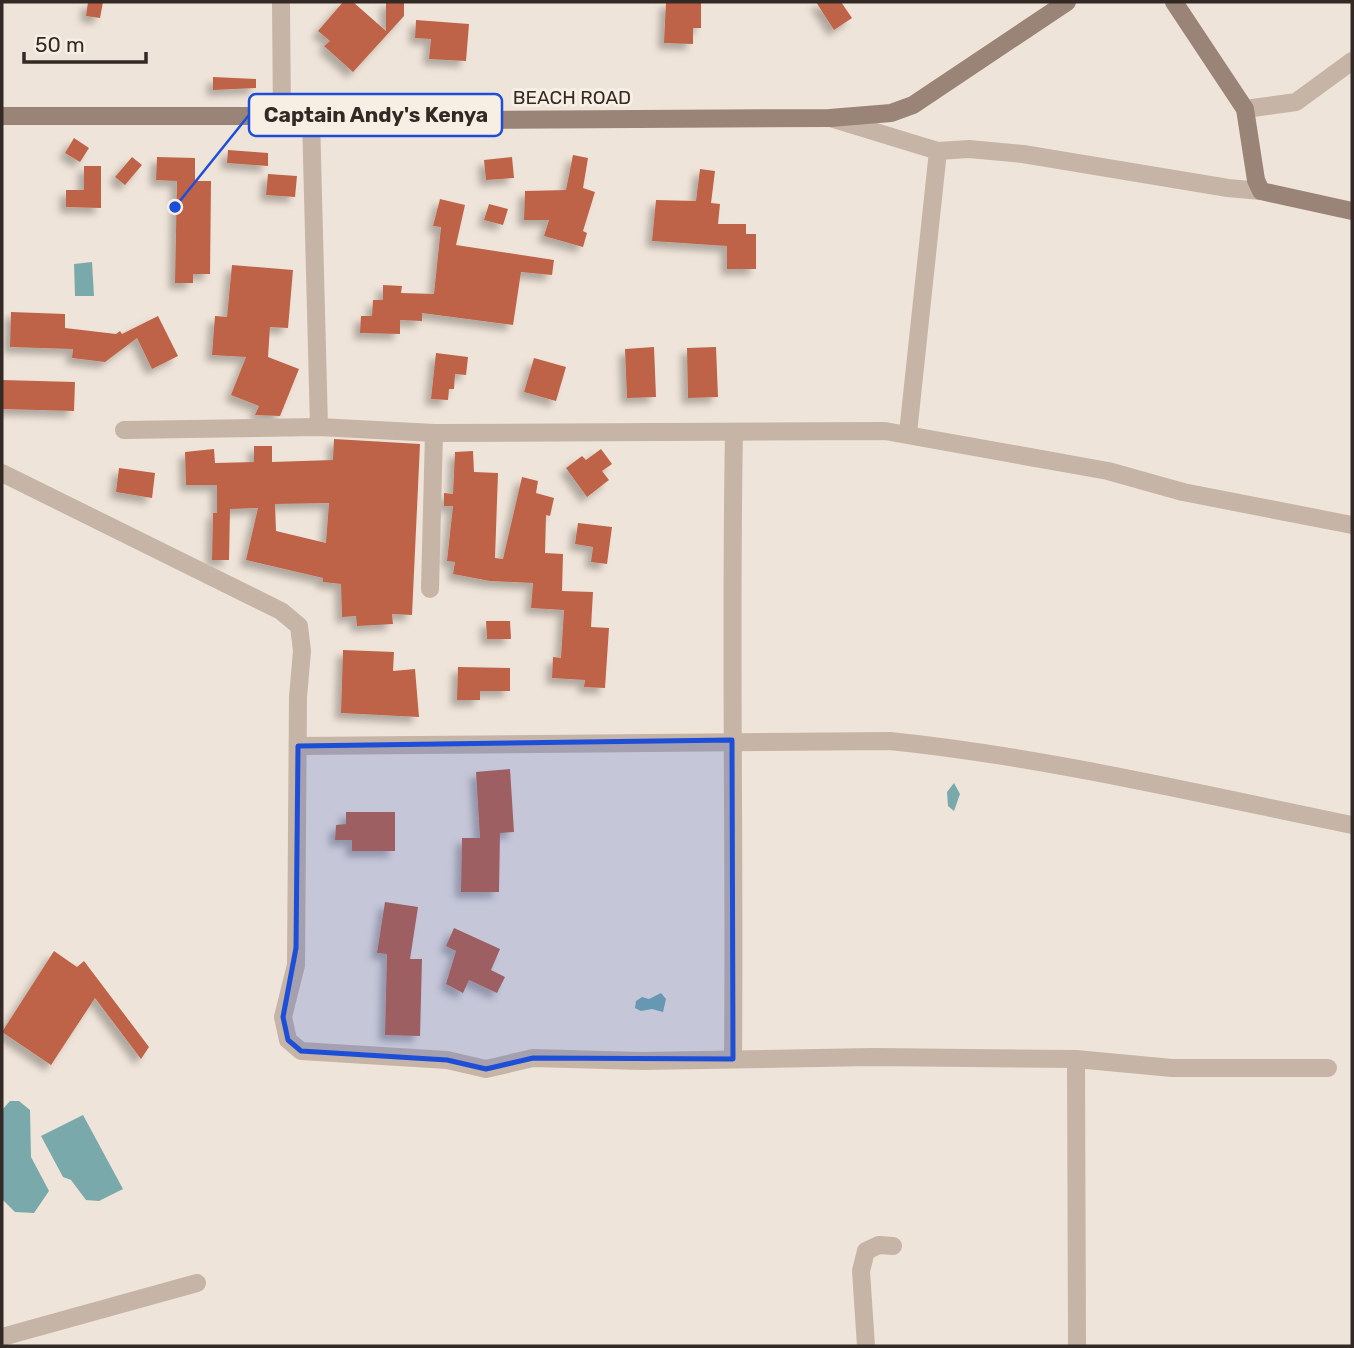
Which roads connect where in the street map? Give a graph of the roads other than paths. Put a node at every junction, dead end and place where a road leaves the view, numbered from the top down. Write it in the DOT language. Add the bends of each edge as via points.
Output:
graph roads {
  1 [pos="281,2"];
  2 [pos="1067,2"];
  3 [pos="1174,2"];
  4 [pos="1352,61"];
  5 [pos="1245,109"];
  6 [pos="2,116"];
  7 [pos="311,118"];
  8 [pos="830,118"];
  9 [pos="282,121"];
  10 [pos="938,151"];
  11 [pos="1261,191"];
  12 [pos="1352,211"];
  13 [pos="319,427"];
  14 [pos="124,430"];
  15 [pos="734,432"];
  16 [pos="434,433"];
  17 [pos="908,433"];
  18 [pos="2,473"];
  19 [pos="1352,525"];
  20 [pos="430,589"];
  21 [pos="732,740"];
  22 [pos="298,746"];
  23 [pos="1352,825"];
  24 [pos="733,1059"];
  25 [pos="1076,1059"];
  26 [pos="1328,1068"];
  27 [pos="893,1246"];
  28 [pos="197,1283"];
  29 [pos="2,1337"];
  30 [pos="866,1346"];
  31 [pos="1077,1346"];
  1 -- 9 [label="street"];
  2 -- 8 [label="main road, BEACH ROAD" via="913,105 891,113"];
  3 -- 5 [label="main road"];
  4 -- 5 [label="street" via="1296,102"];
  5 -- 11 [label="main road"];
  6 -- 9 [label="main road, BEACH ROAD" via="259,116"];
  7 -- 8 [label="main road, BEACH ROAD"];
  7 -- 9 [label="main road, BEACH ROAD"];
  7 -- 13 [label="street"];
  8 -- 10 [label="street"];
  10 -- 11 [label="street" via="1023,154"];
  10 -- 17 [label="street"];
  11 -- 12 [label="main road"];
  13 -- 14 [label="street"];
  13 -- 16 [label="street"];
  15 -- 16 [label="street"];
  15 -- 17 [label="street" via="853,429"];
  15 -- 21 [label="street"];
  16 -- 20 [label="street"];
  17 -- 19 [label="street"];
  18 -- 22 [label="street" via="295,620 302,642"];
  21 -- 22 [label="street"];
  21 -- 23 [label="street" via="890,741 938,746"];
  21 -- 24 [label="street"];
  22 -- 24 [label="street" via="296,965 282,1017 288,1040 301,1051 447,1060 486,1069 533,1058"];
  24 -- 25 [label="street"];
  25 -- 26 [label="street" via="1172,1068"];
  25 -- 31 [label="street"];
  27 -- 30 [label="street" via="879,1245 866,1251 862,1271"];
  28 -- 29 [label="street"];
}
